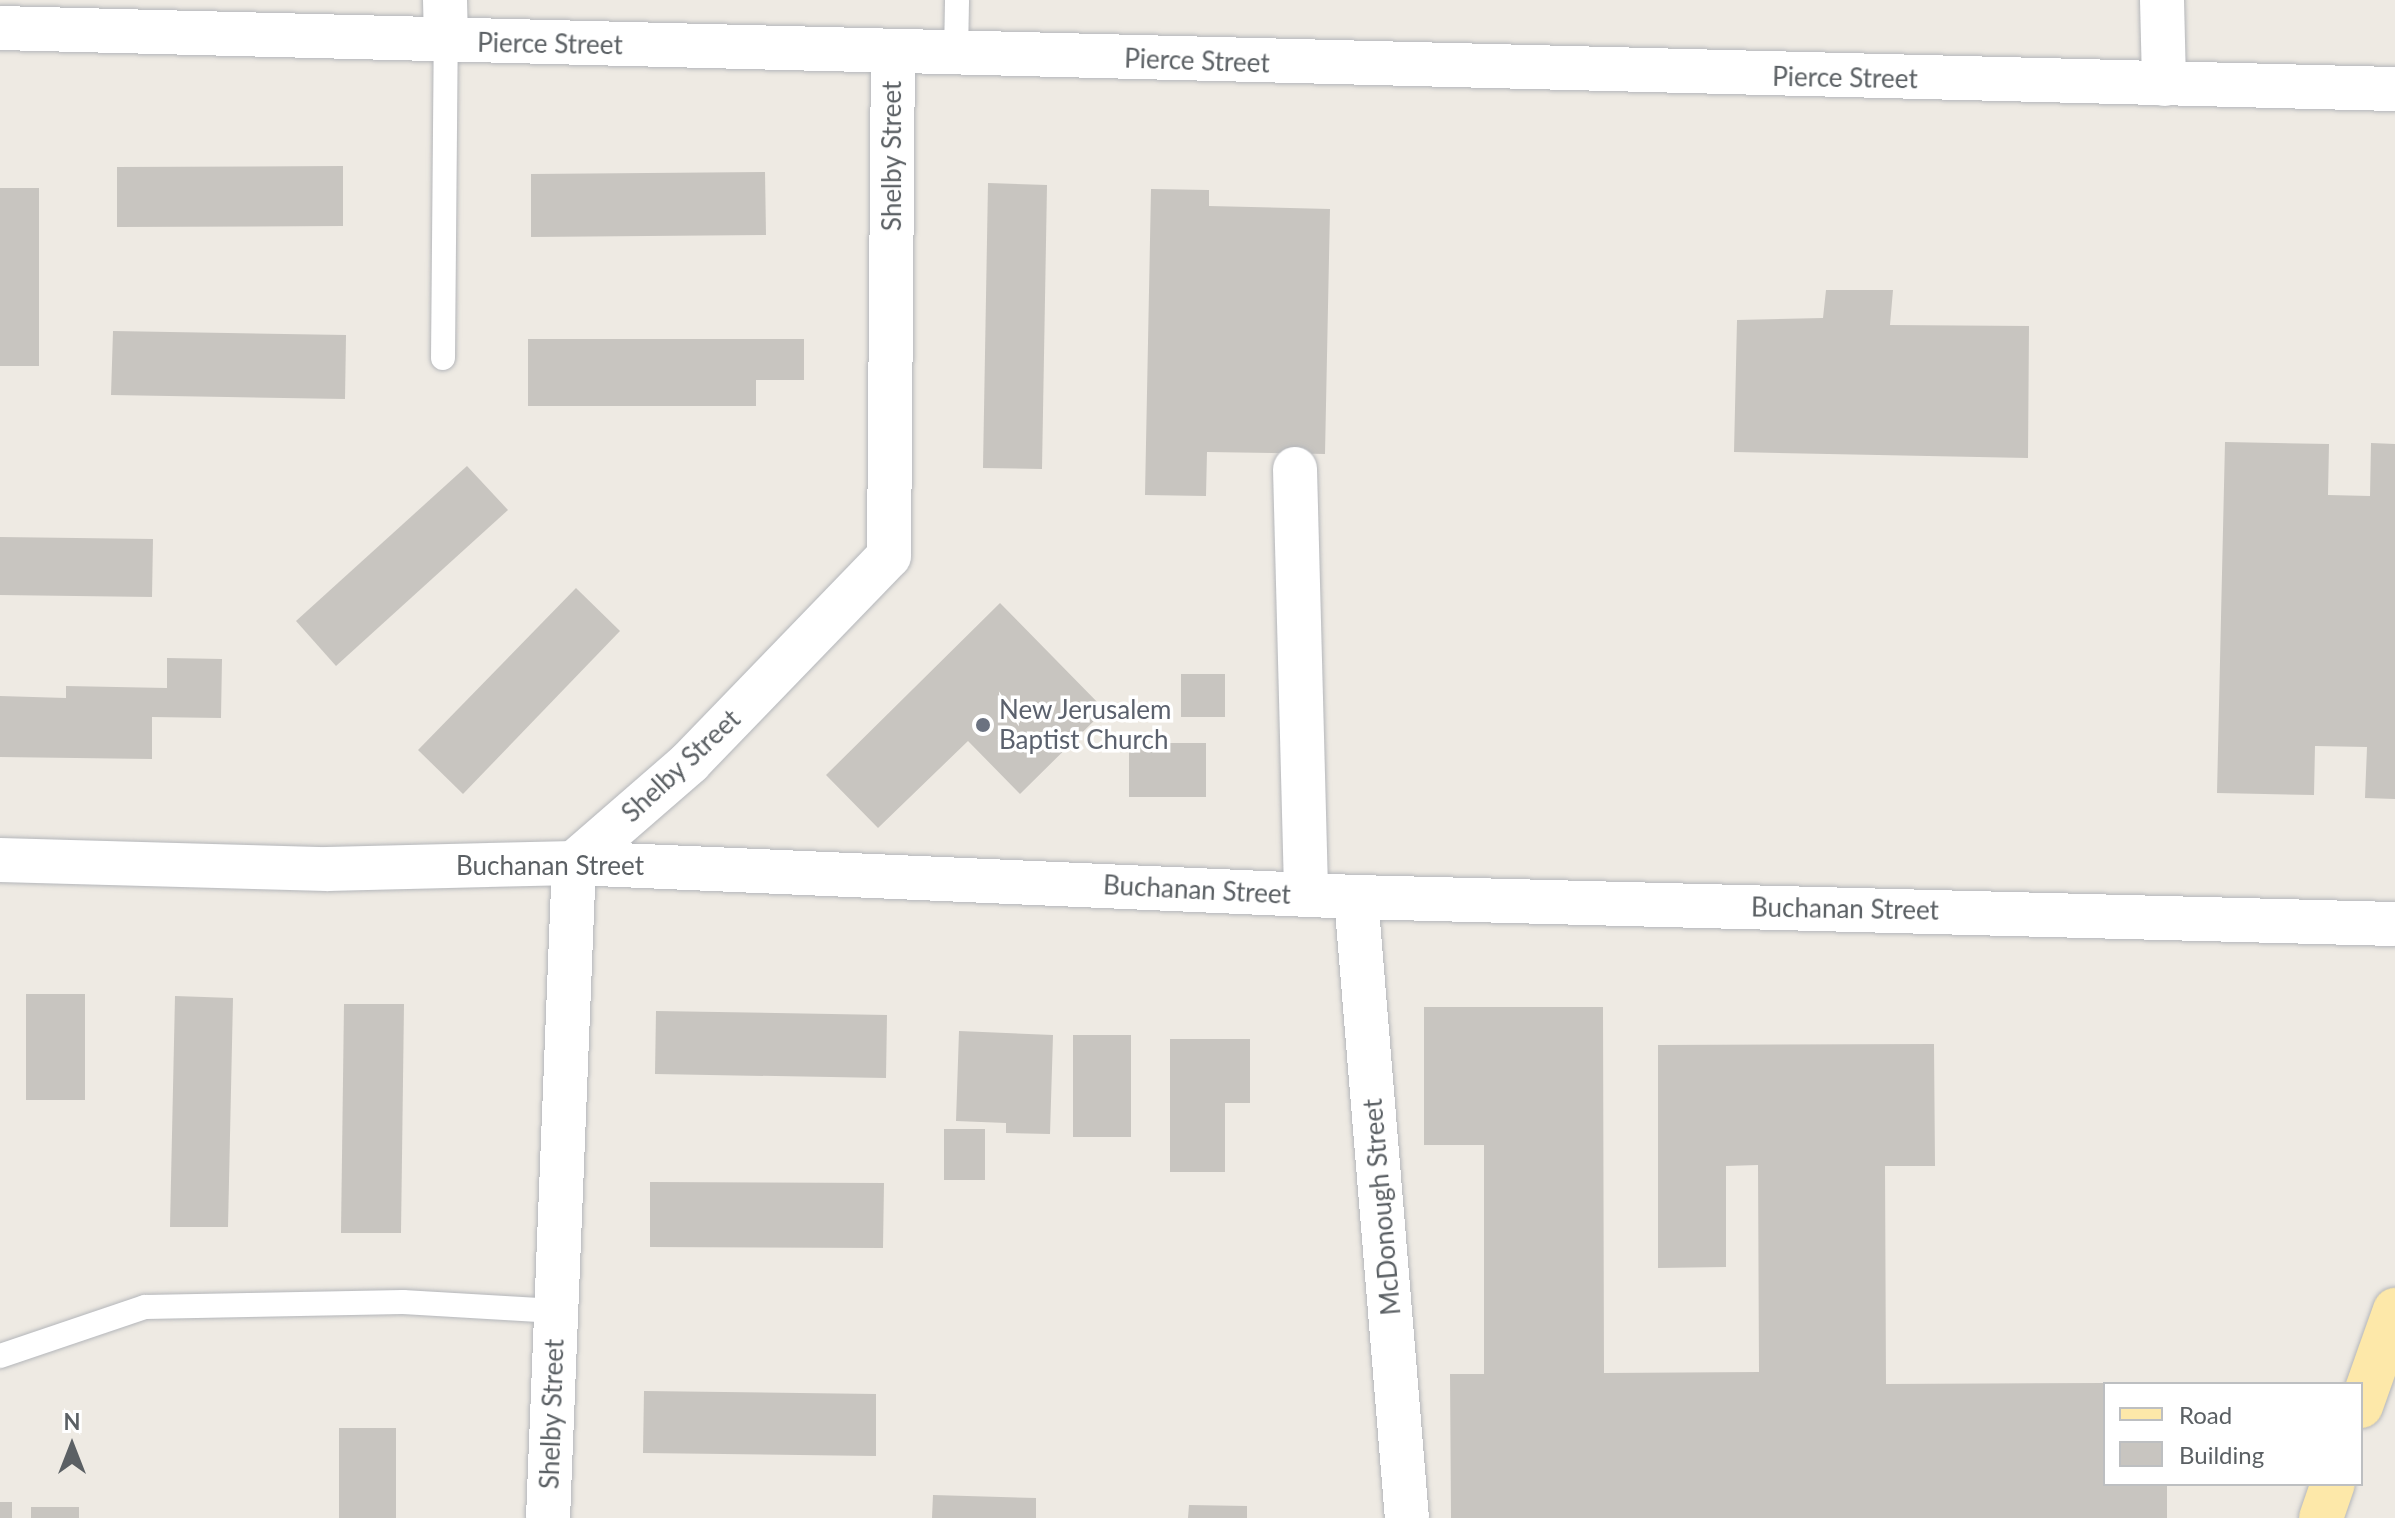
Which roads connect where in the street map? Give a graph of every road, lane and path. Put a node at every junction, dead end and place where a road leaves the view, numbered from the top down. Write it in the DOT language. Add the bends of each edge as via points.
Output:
graph roads {
  1 [pos="957,0"];
  2 [pos="2162,0"];
  3 [pos="446,21"];
  4 [pos="0,28"];
  5 [pos="893,52"];
  6 [pos="956,54"];
  7 [pos="2164,84"];
  8 [pos="2395,89"];
  9 [pos="443,358"];
  10 [pos="1295,469"];
  11 [pos="0,860"];
  12 [pos="574,863"];
  13 [pos="1306,895"];
  14 [pos="1356,897"];
  15 [pos="2395,924"];
  16 [pos="2395,1310"];
  17 [pos="556,1311"];
  18 [pos="0,1356"];
  19 [pos="2363,1400"];
  20 [pos="2332,1486"];
  21 [pos="548,1518"];
  22 [pos="1407,1518"];
  23 [pos="2321,1518"];
  1 -- 6 [label="lane"];
  2 -- 7 [label="street"];
  3 -- 4 [label="street, Pierce Street"];
  3 -- 5 [label="street, Pierce Street"];
  3 -- 9 [label="lane"];
  5 -- 6 [label="street, Pierce Street"];
  5 -- 12 [label="street, Shelby Street" via="889,556 690,762"];
  6 -- 7 [label="street, Pierce Street"];
  7 -- 8 [label="street, Pierce Street"];
  10 -- 13 [label="street"];
  11 -- 12 [label="street, Buchanan Street" via="327,869"];
  12 -- 13 [label="street, Buchanan Street"];
  12 -- 17 [label="street, Shelby Street"];
  13 -- 14 [label="street, Buchanan Street"];
  14 -- 15 [label="street, Buchanan Street"];
  14 -- 22 [label="street, McDonough Street"];
  16 -- 19 [label="main road"];
  17 -- 18 [label="lane" via="403,1302 145,1307"];
  17 -- 21 [label="street, Shelby Street"];
  20 -- 23 [label="main road"];
}
